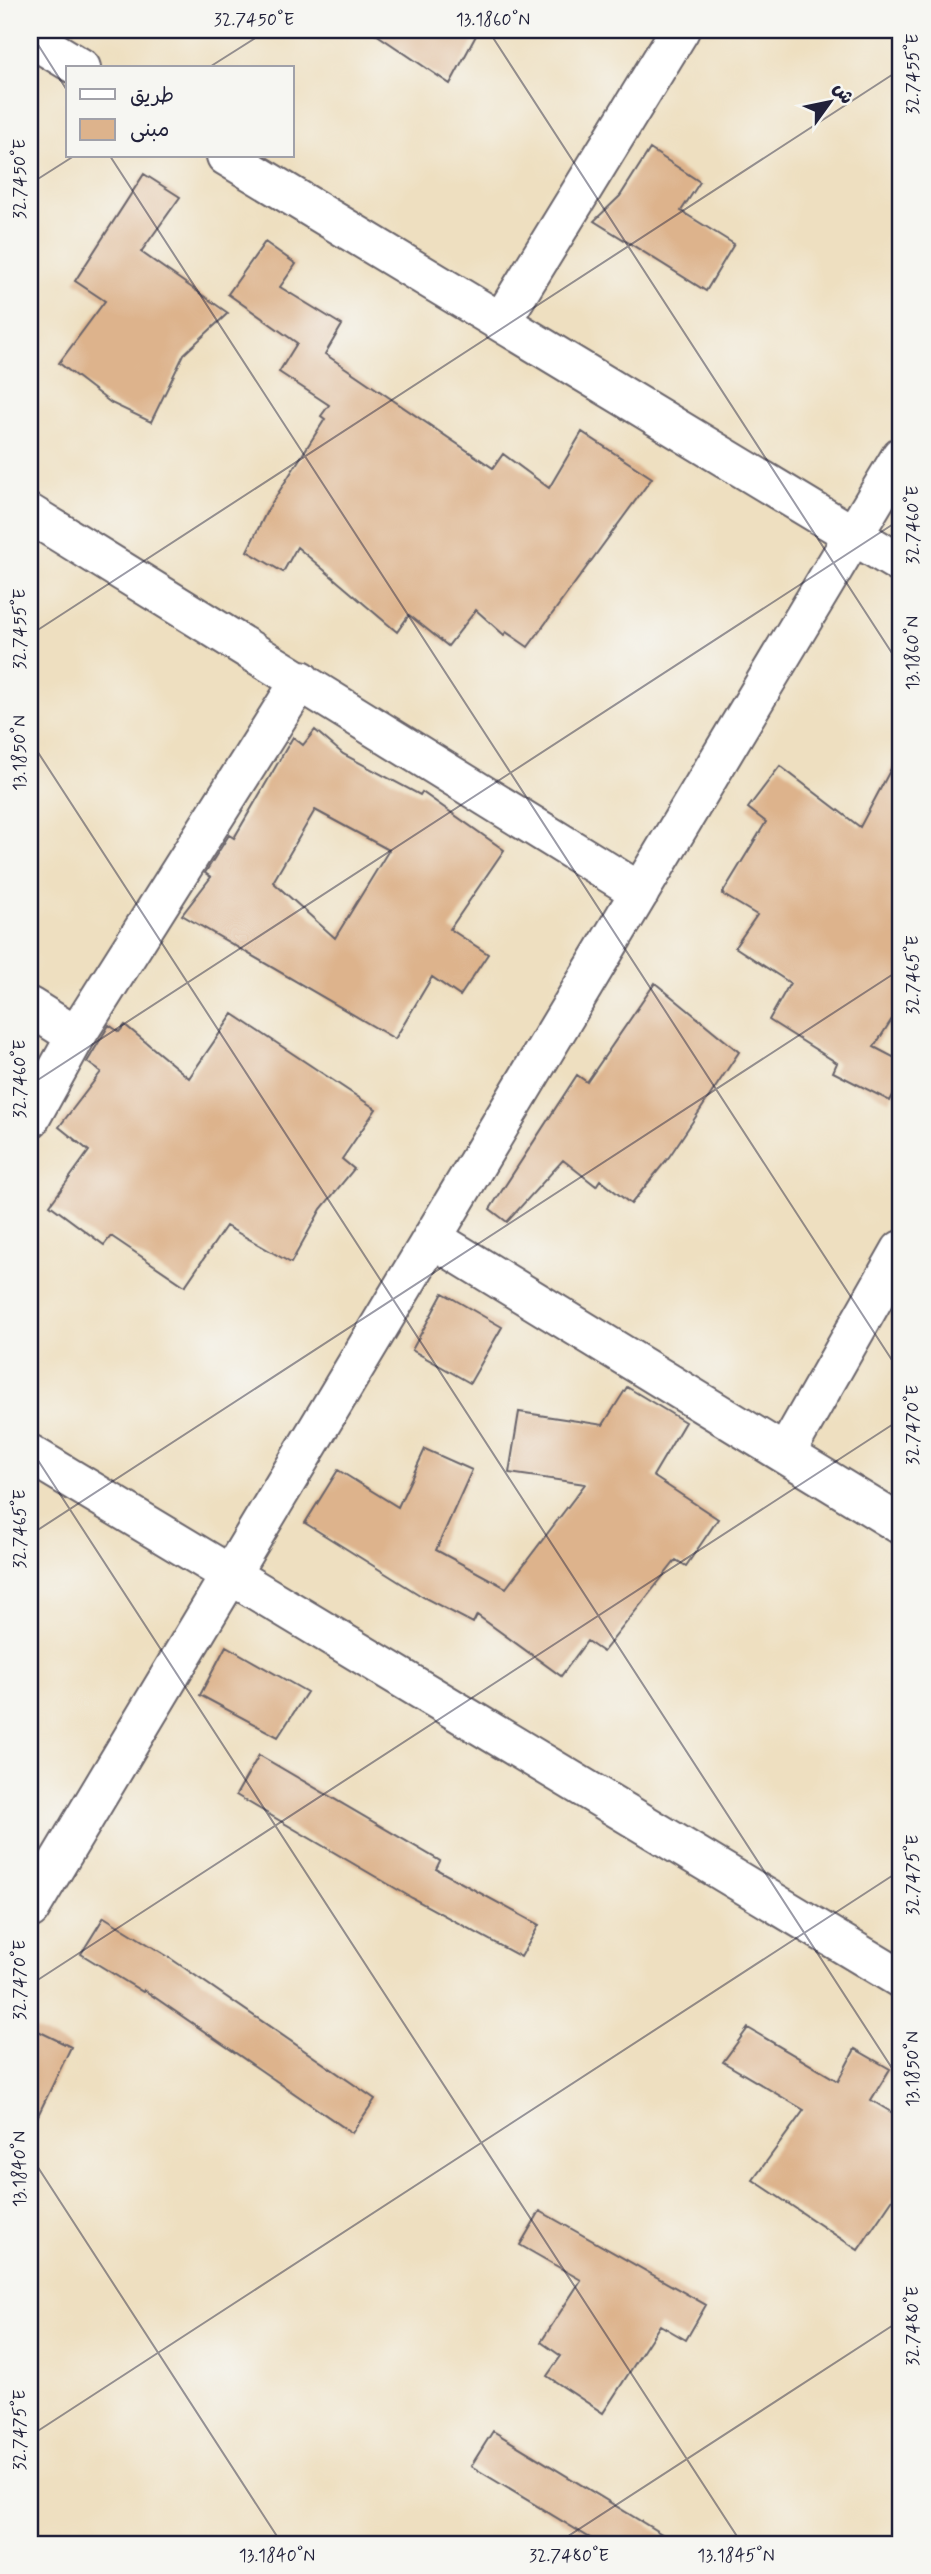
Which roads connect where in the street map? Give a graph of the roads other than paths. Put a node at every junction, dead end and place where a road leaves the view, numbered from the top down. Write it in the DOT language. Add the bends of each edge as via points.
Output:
graph roads {
  1 [pos="680,30"];
  2 [pos="32,45"];
  3 [pos="77,66"];
  4 [pos="229,158"];
  5 [pos="501,322"];
  6 [pos="901,456"];
  7 [pos="30,514"];
  8 [pos="853,535"];
  9 [pos="901,564"];
  10 [pos="301,680"];
  11 [pos="640,892"];
  12 [pos="30,1007"];
  13 [pos="76,1035"];
  14 [pos="30,1119"];
  15 [pos="432,1238"];
  16 [pos="901,1250"];
  17 [pos="30,1454"];
  18 [pos="785,1454"];
  19 [pos="901,1525"];
  20 [pos="230,1575"];
  21 [pos="30,1909"];
  22 [pos="901,1979"];
  1 -- 5 [label="street"];
  2 -- 3 [label="street"];
  4 -- 5 [label="street"];
  5 -- 8 [label="street"];
  6 -- 8 [label="street"];
  7 -- 10 [label="street"];
  8 -- 9 [label="street"];
  8 -- 11 [label="street"];
  10 -- 11 [label="street"];
  10 -- 13 [label="street"];
  11 -- 15 [label="street"];
  12 -- 13 [label="street"];
  13 -- 14 [label="street"];
  15 -- 18 [label="street"];
  15 -- 20 [label="street"];
  16 -- 18 [label="street"];
  17 -- 20 [label="street"];
  18 -- 19 [label="street"];
  20 -- 21 [label="street"];
  20 -- 22 [label="street"];
}
